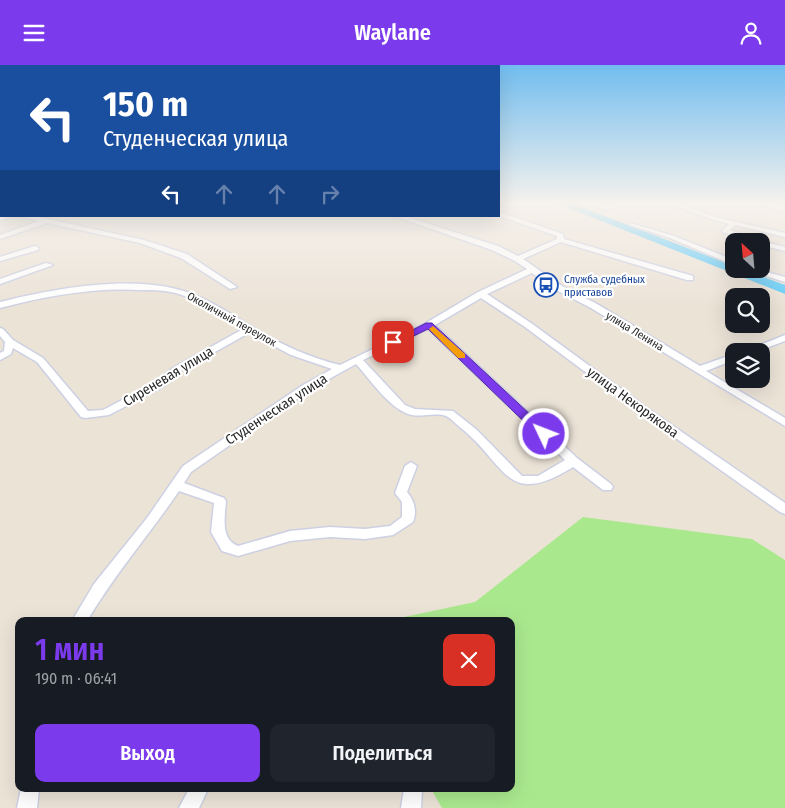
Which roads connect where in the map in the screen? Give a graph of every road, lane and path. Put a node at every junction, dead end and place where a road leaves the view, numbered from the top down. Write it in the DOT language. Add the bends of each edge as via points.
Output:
graph roads {
  1 [pos="127,238"];
  2 [pos="463,238"];
  3 [pos="674,238"];
  4 [pos="560,240"];
  5 [pos="770,245"];
  6 [pos="35,248"];
  7 [pos="784,248"];
  8 [pos="0,259"];
  9 [pos="518,259"];
  10 [pos="725,259"];
  11 [pos="49,265"];
  12 [pos="534,269"];
  13 [pos="770,275"];
  14 [pos="690,278"];
  15 [pos="785,280"];
  16 [pos="0,282"];
  17 [pos="233,287"];
  18 [pos="481,294"];
  19 [pos="0,305"];
  20 [pos="429,325"];
  21 [pos="250,329"];
  22 [pos="0,331"];
  23 [pos="785,338"];
  24 [pos="10,342"];
  25 [pos="770,344"];
  26 [pos="0,357"];
  27 [pos="358,359"];
  28 [pos="725,360"];
  29 [pos="341,368"];
  30 [pos="699,370"];
  31 [pos="785,423"];
  32 [pos="573,461"];
  33 [pos="411,466"];
  34 [pos="176,485"];
  35 [pos="606,487"];
  36 [pos="785,509"];
  37 [pos="81,617"];
  38 [pos="30,792"];
  39 [pos="197,792"];
  40 [pos="27,808"];
  41 [pos="189,808"];
  1 -- 17 [label="street" via="184,256"];
  2 -- 9 [label="street, улица Ленина"];
  3 -- 10 [label="street"];
  4 -- 9 [label="street"];
  4 -- 14 [label="street"];
  5 -- 7 [label="street"];
  6 -- 8 [label="street"];
  9 -- 12 [label="street, улица Ленина"];
  11 -- 16 [label="street"];
  12 -- 18 [label="street, Студенческая улица"];
  12 -- 30 [label="street, улица Ленина" via="559,288"];
  13 -- 15 [label="street"];
  18 -- 20 [label="street, Студенческая улица"];
  18 -- 36 [label="street, улица Некорякова"];
  19 -- 21 [label="street, Околичный переулок" via="70,289 150,288 183,293"];
  20 -- 27 [label="street, Студенческая улица"];
  20 -- 32 [label="street"];
  21 -- 24 [label="street, Сиреневая улица" via="105,413 85,415 40,360"];
  21 -- 29 [label="street, Околичный переулок" via="314,362"];
  22 -- 24 [label="street, Сиреневая улица"];
  23 -- 25 [label="street"];
  24 -- 26 [label="street" via="8,352"];
  27 -- 29 [label="street, Студенческая улица"];
  27 -- 32 [label="street" via="401,407 413,412 449,413 518,479 539,481"];
  28 -- 30 [label="street"];
  29 -- 34 [label="street, Студенческая улица" via="187,469"];
  30 -- 31 [label="street, улица Ленина"];
  32 -- 35 [label="street"];
  33 -- 34 [label="street" via="401,493 408,501 408,519 393,530 364,535 330,532 290,536 238,551 227,547 218,532 220,501"];
  34 -- 37 [label="street, Студенческая улица" via="99,588"];
  38 -- 40 [label="street"];
  39 -- 41 [label="street"];
}
